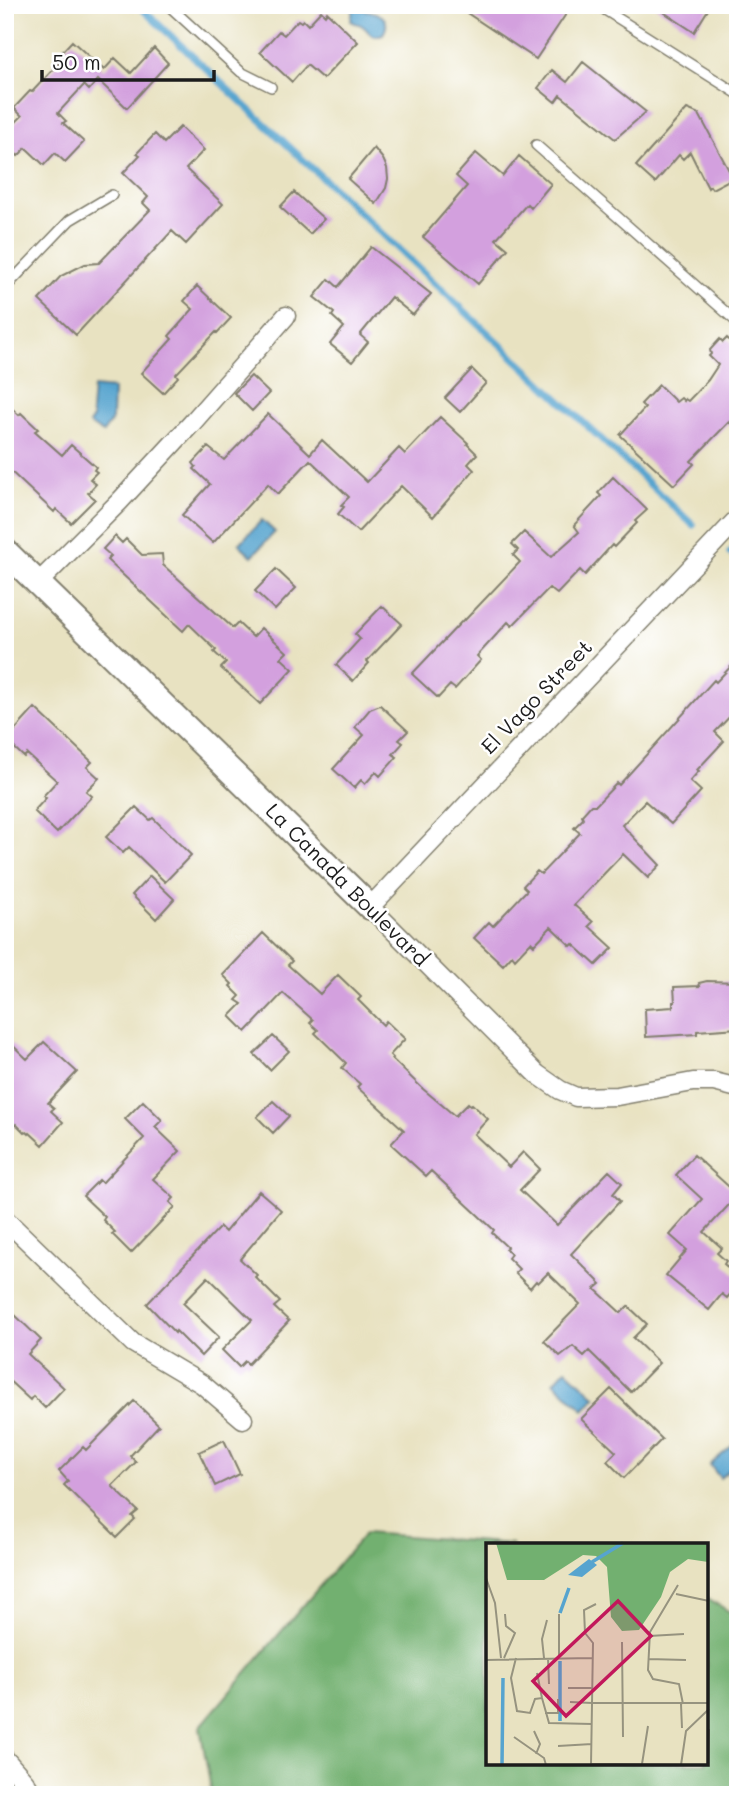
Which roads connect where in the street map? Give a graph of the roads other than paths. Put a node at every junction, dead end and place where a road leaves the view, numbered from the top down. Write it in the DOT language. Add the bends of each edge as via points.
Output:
graph roads {
  1 [pos="168,5"];
  2 [pos="597,5"];
  3 [pos="271,87"];
  4 [pos="738,94"];
  5 [pos="536,145"];
  6 [pos="112,195"];
  7 [pos="5,288"];
  8 [pos="286,316"];
  9 [pos="738,323"];
  10 [pos="735,528"];
  11 [pos="5,551"];
  12 [pos="39,582"];
  13 [pos="370,907"];
  14 [pos="738,1088"];
  15 [pos="5,1219"];
  16 [pos="243,1419"];
  17 [pos="5,1759"];
  18 [pos="29,1788"];
  19 [pos="8,1795"];
  1 -- 3 [label="lane" via="241,72"];
  2 -- 4 [label="lane"];
  5 -- 9 [label="lane"];
  6 -- 7 [label="lane" via="70,220"];
  8 -- 12 [label="street" via="156,463"];
  10 -- 13 [label="street, El Vago Street"];
  11 -- 12 [label="street, La Canada Boulevard"];
  12 -- 13 [label="street, La Canada Boulevard"];
  13 -- 14 [label="street, La Canada Boulevard" via="537,1074 559,1090 576,1097 617,1096 693,1082"];
  15 -- 16 [label="street" via="133,1343 202,1384"];
  17 -- 18 [label="street"];
  18 -- 19 [label="street"];
}
